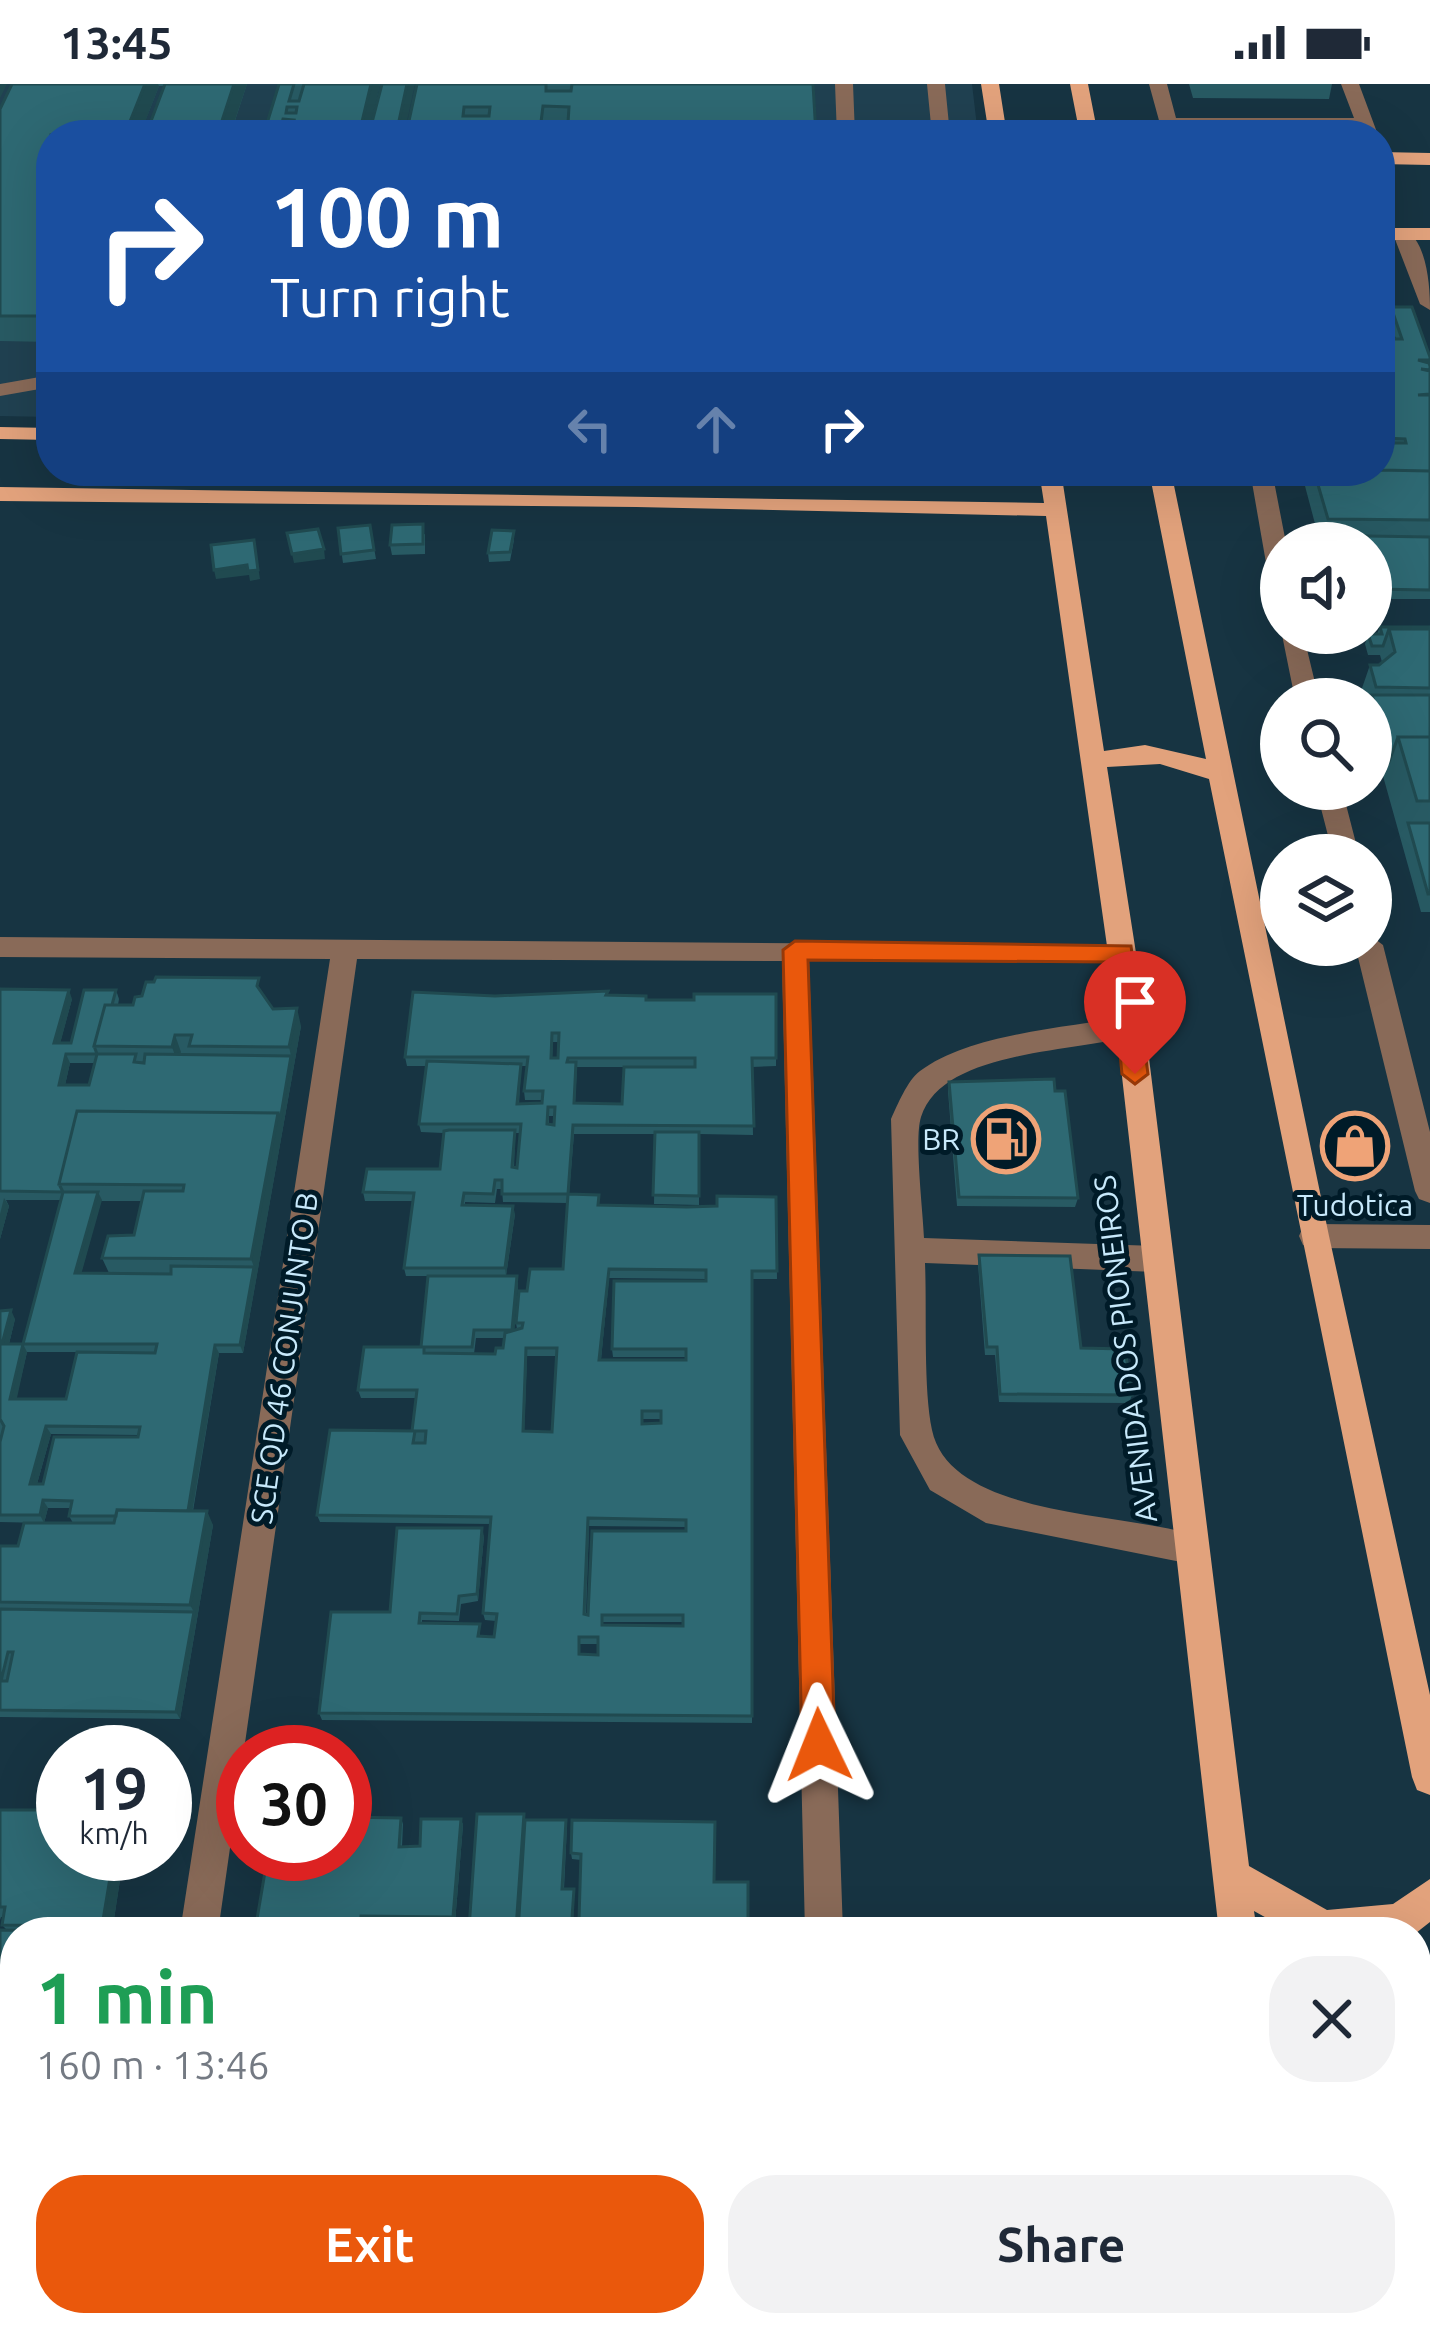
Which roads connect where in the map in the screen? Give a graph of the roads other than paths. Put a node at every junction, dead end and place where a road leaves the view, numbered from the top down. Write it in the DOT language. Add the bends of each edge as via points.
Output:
graph roads {
  1 [pos="844,84"];
  2 [pos="936,84"];
  3 [pos="991,84"];
  4 [pos="1079,84"];
  5 [pos="1158,84"];
  6 [pos="1350,84"];
  7 [pos="845,120"];
  8 [pos="940,120"];
  9 [pos="996,120"];
  10 [pos="1086,120"];
  11 [pos="1168,120"];
  12 [pos="1364,120"];
  13 [pos="1395,158"];
  14 [pos="1430,159"];
  15 [pos="1395,234"];
  16 [pos="1403,234"];
  17 [pos="1430,234"];
  18 [pos="1424,274"];
  19 [pos="1430,304"];
  20 [pos="36,384"];
  21 [pos="0,390"];
  22 [pos="0,433"];
  23 [pos="36,434"];
  24 [pos="527,486"];
  25 [pos="599,486"];
  26 [pos="1052,486"];
  27 [pos="1163,486"];
  28 [pos="1264,486"];
  29 [pos="0,494"];
  30 [pos="497,498"];
  31 [pos="636,500"];
  32 [pos="1055,510"];
  33 [pos="1270,522"];
  34 [pos="1095,762"];
  35 [pos="1224,775"];
  36 [pos="345,946"];
  37 [pos="0,947"];
  38 [pos="795,950"];
  39 [pos="1122,953"];
  40 [pos="1374,966"];
  41 [pos="1129,1028"];
  42 [pos="1430,1191"];
  43 [pos="1314,1236"];
  44 [pos="1430,1237"];
  45 [pos="910,1250"];
  46 [pos="1156,1259"];
  47 [pos="1191,1549"];
  48 [pos="1420,1667"];
  49 [pos="1430,1777"];
  50 [pos="1229,1876"];
  51 [pos="1430,1898"];
  52 [pos="202,1917"];
  53 [pos="824,1917"];
  54 [pos="1236,1917"];
  55 [pos="1302,1917"];
  56 [pos="1406,1917"];
  1 -- 7 [label="street"];
  2 -- 8 [label="street"];
  3 -- 9 [label="main road"];
  4 -- 10 [label="main road"];
  5 -- 11 [label="street"];
  6 -- 12 [label="street"];
  13 -- 14 [label="main road"];
  15 -- 16 [label="main road"];
  16 -- 17 [label="main road"];
  16 -- 18 [label="street"];
  18 -- 19 [label="street"];
  20 -- 21 [label="street"];
  22 -- 23 [label="main road"];
  24 -- 30 [label="main road"];
  25 -- 31 [label="main road"];
  26 -- 32 [label="main road, AVENIDA DOS PIONEIROS"];
  27 -- 35 [label="main road"];
  28 -- 33 [label="street"];
  29 -- 30 [label="main road"];
  30 -- 31 [label="main road"];
  31 -- 32 [label="main road"];
  32 -- 34 [label="main road, AVENIDA DOS PIONEIROS"];
  34 -- 35 [label="main road" via="1147,752"];
  34 -- 39 [label="main road, AVENIDA DOS PIONEIROS"];
  35 -- 43 [label="main road"];
  36 -- 37 [label="street"];
  36 -- 38 [label="street"];
  36 -- 52 [label="street, SCE QD 46 CONJUNTO B"];
  38 -- 39 [label="street"];
  38 -- 53 [label="street"];
  39 -- 41 [label="main road, AVENIDA DOS PIONEIROS"];
  40 -- 42 [label="street"];
  41 -- 45 [label="street" via="969,1057 926,1081 905,1119"];
  41 -- 46 [label="main road, AVENIDA DOS PIONEIROS"];
  43 -- 44 [label="street"];
  43 -- 48 [label="main road"];
  45 -- 46 [label="street"];
  45 -- 47 [label="street" via="916,1435 942,1480 986,1508"];
  46 -- 47 [label="main road, AVENIDA DOS PIONEIROS"];
  47 -- 50 [label="main road, AVENIDA DOS PIONEIROS"];
  48 -- 49 [label="main road"];
  50 -- 54 [label="main road, AVENIDA DOS PIONEIROS"];
  50 -- 55 [label="main road"];
  51 -- 56 [label="main road"];
}
